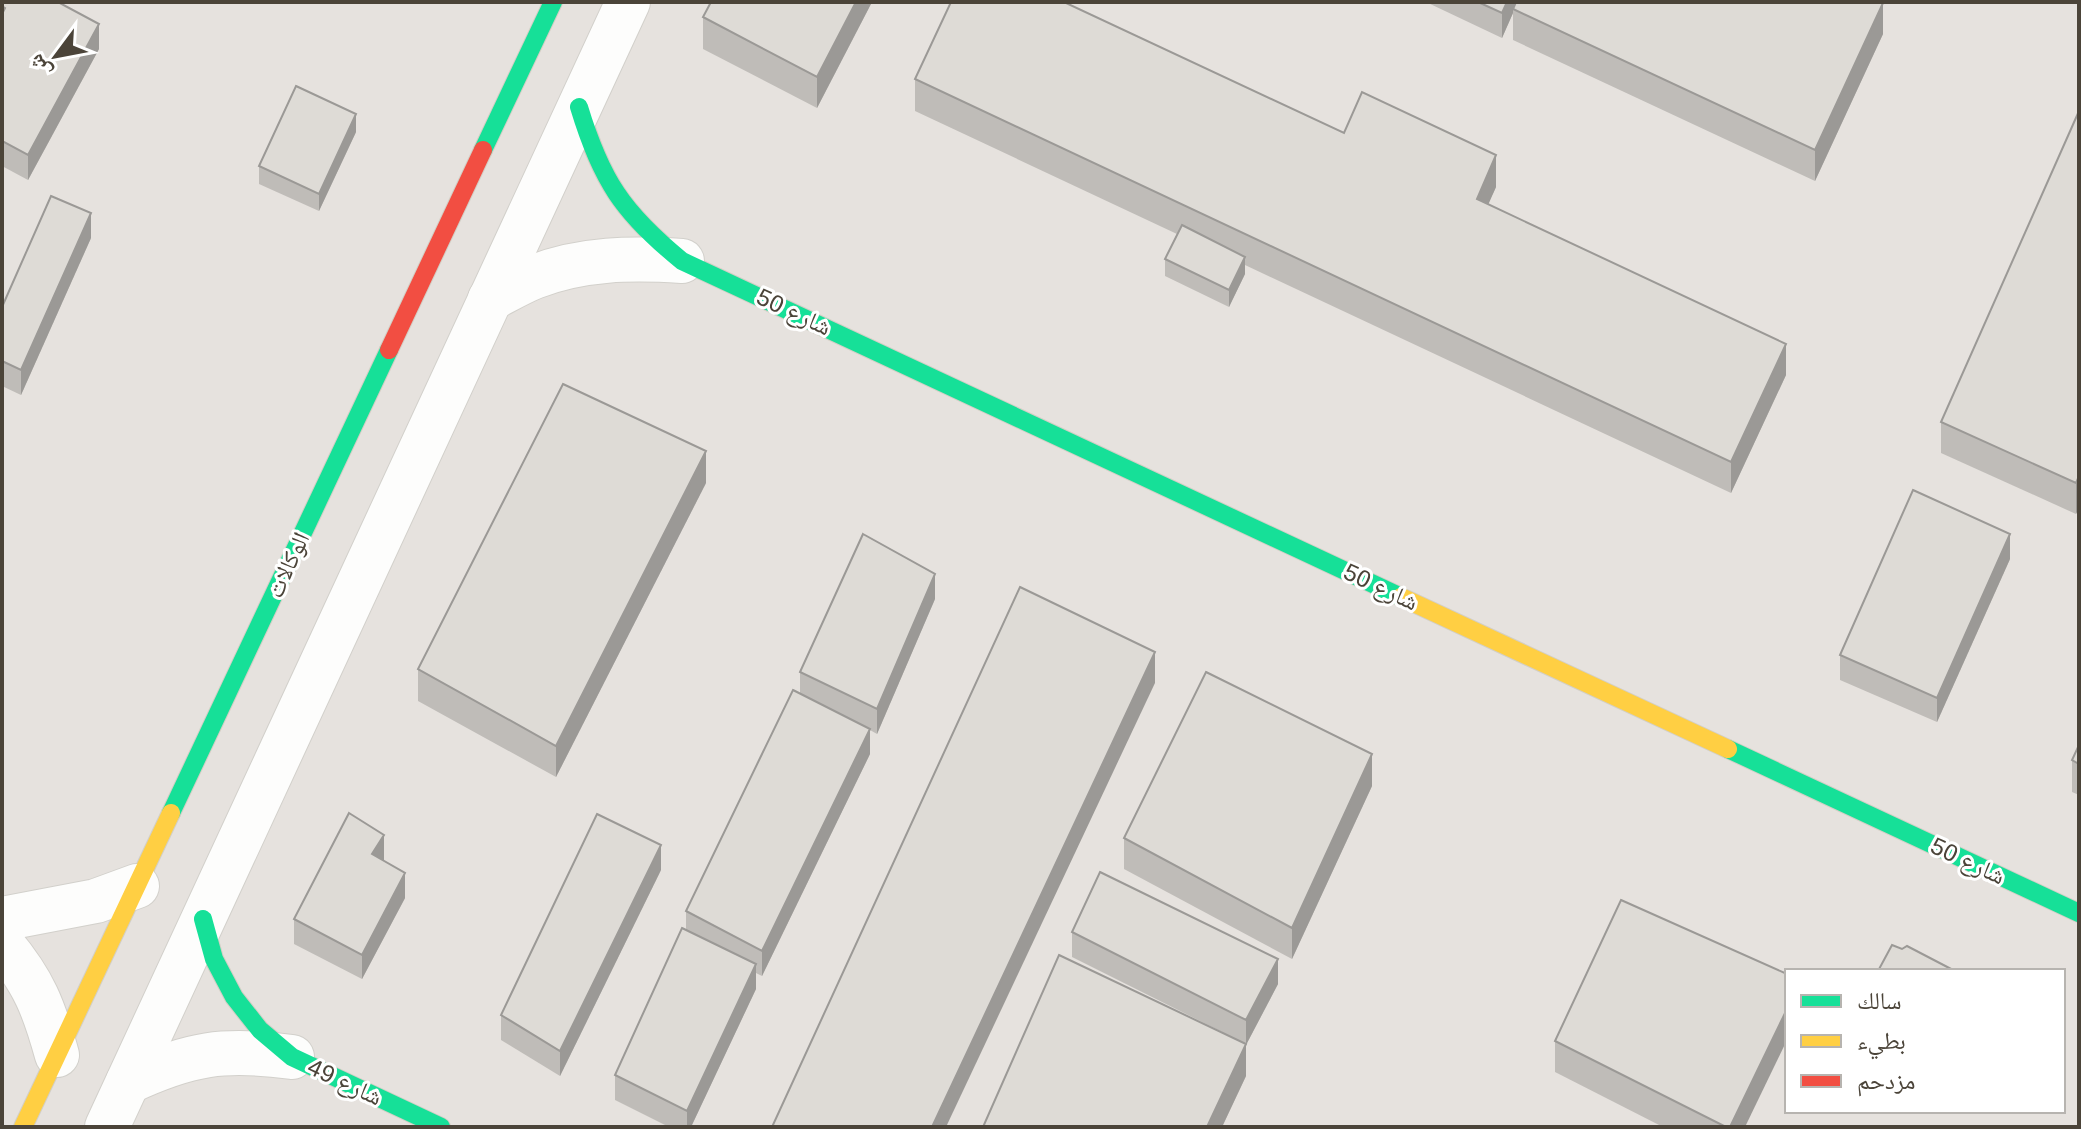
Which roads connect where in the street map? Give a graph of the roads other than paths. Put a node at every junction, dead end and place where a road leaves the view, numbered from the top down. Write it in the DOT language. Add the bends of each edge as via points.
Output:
graph roads {
  1 [pos="553,2"];
  2 [pos="628,2"];
  3 [pos="579,107"];
  4 [pos="682,261"];
  5 [pos="490,299"];
  6 [pos="137,886"];
  7 [pos="2079,913"];
  8 [pos="2,919"];
  9 [pos="203,919"];
  10 [pos="2,944"];
  11 [pos="57,1055"];
  12 [pos="292,1057"];
  13 [pos="128,1082"];
  14 [pos="23,1127"];
  15 [pos="107,1127"];
  16 [pos="441,1127"];
  1 -- 6 [label="street, الوكالات"];
  2 -- 3 [label="street"];
  3 -- 4 [label="street, شارع 50" via="592,153 614,195 645,231"];
  3 -- 5 [label="street"];
  4 -- 5 [label="street, شارع 50" via="632,258 583,263 534,277"];
  4 -- 7 [label="street, شارع 50"];
  5 -- 9 [label="street"];
  6 -- 8 [label="street" via="96,901"];
  6 -- 11 [label="street, الوكالات"];
  9 -- 12 [label="street, شارع 49" via="214,959 234,997 260,1030"];
  9 -- 13 [label="street"];
  10 -- 11 [label="street" via="32,985"];
  11 -- 14 [label="street, الوكالات"];
  12 -- 13 [label="street, شارع 49" via="208,1053"];
  12 -- 16 [label="street, شارع 49"];
  13 -- 15 [label="street"];
}
